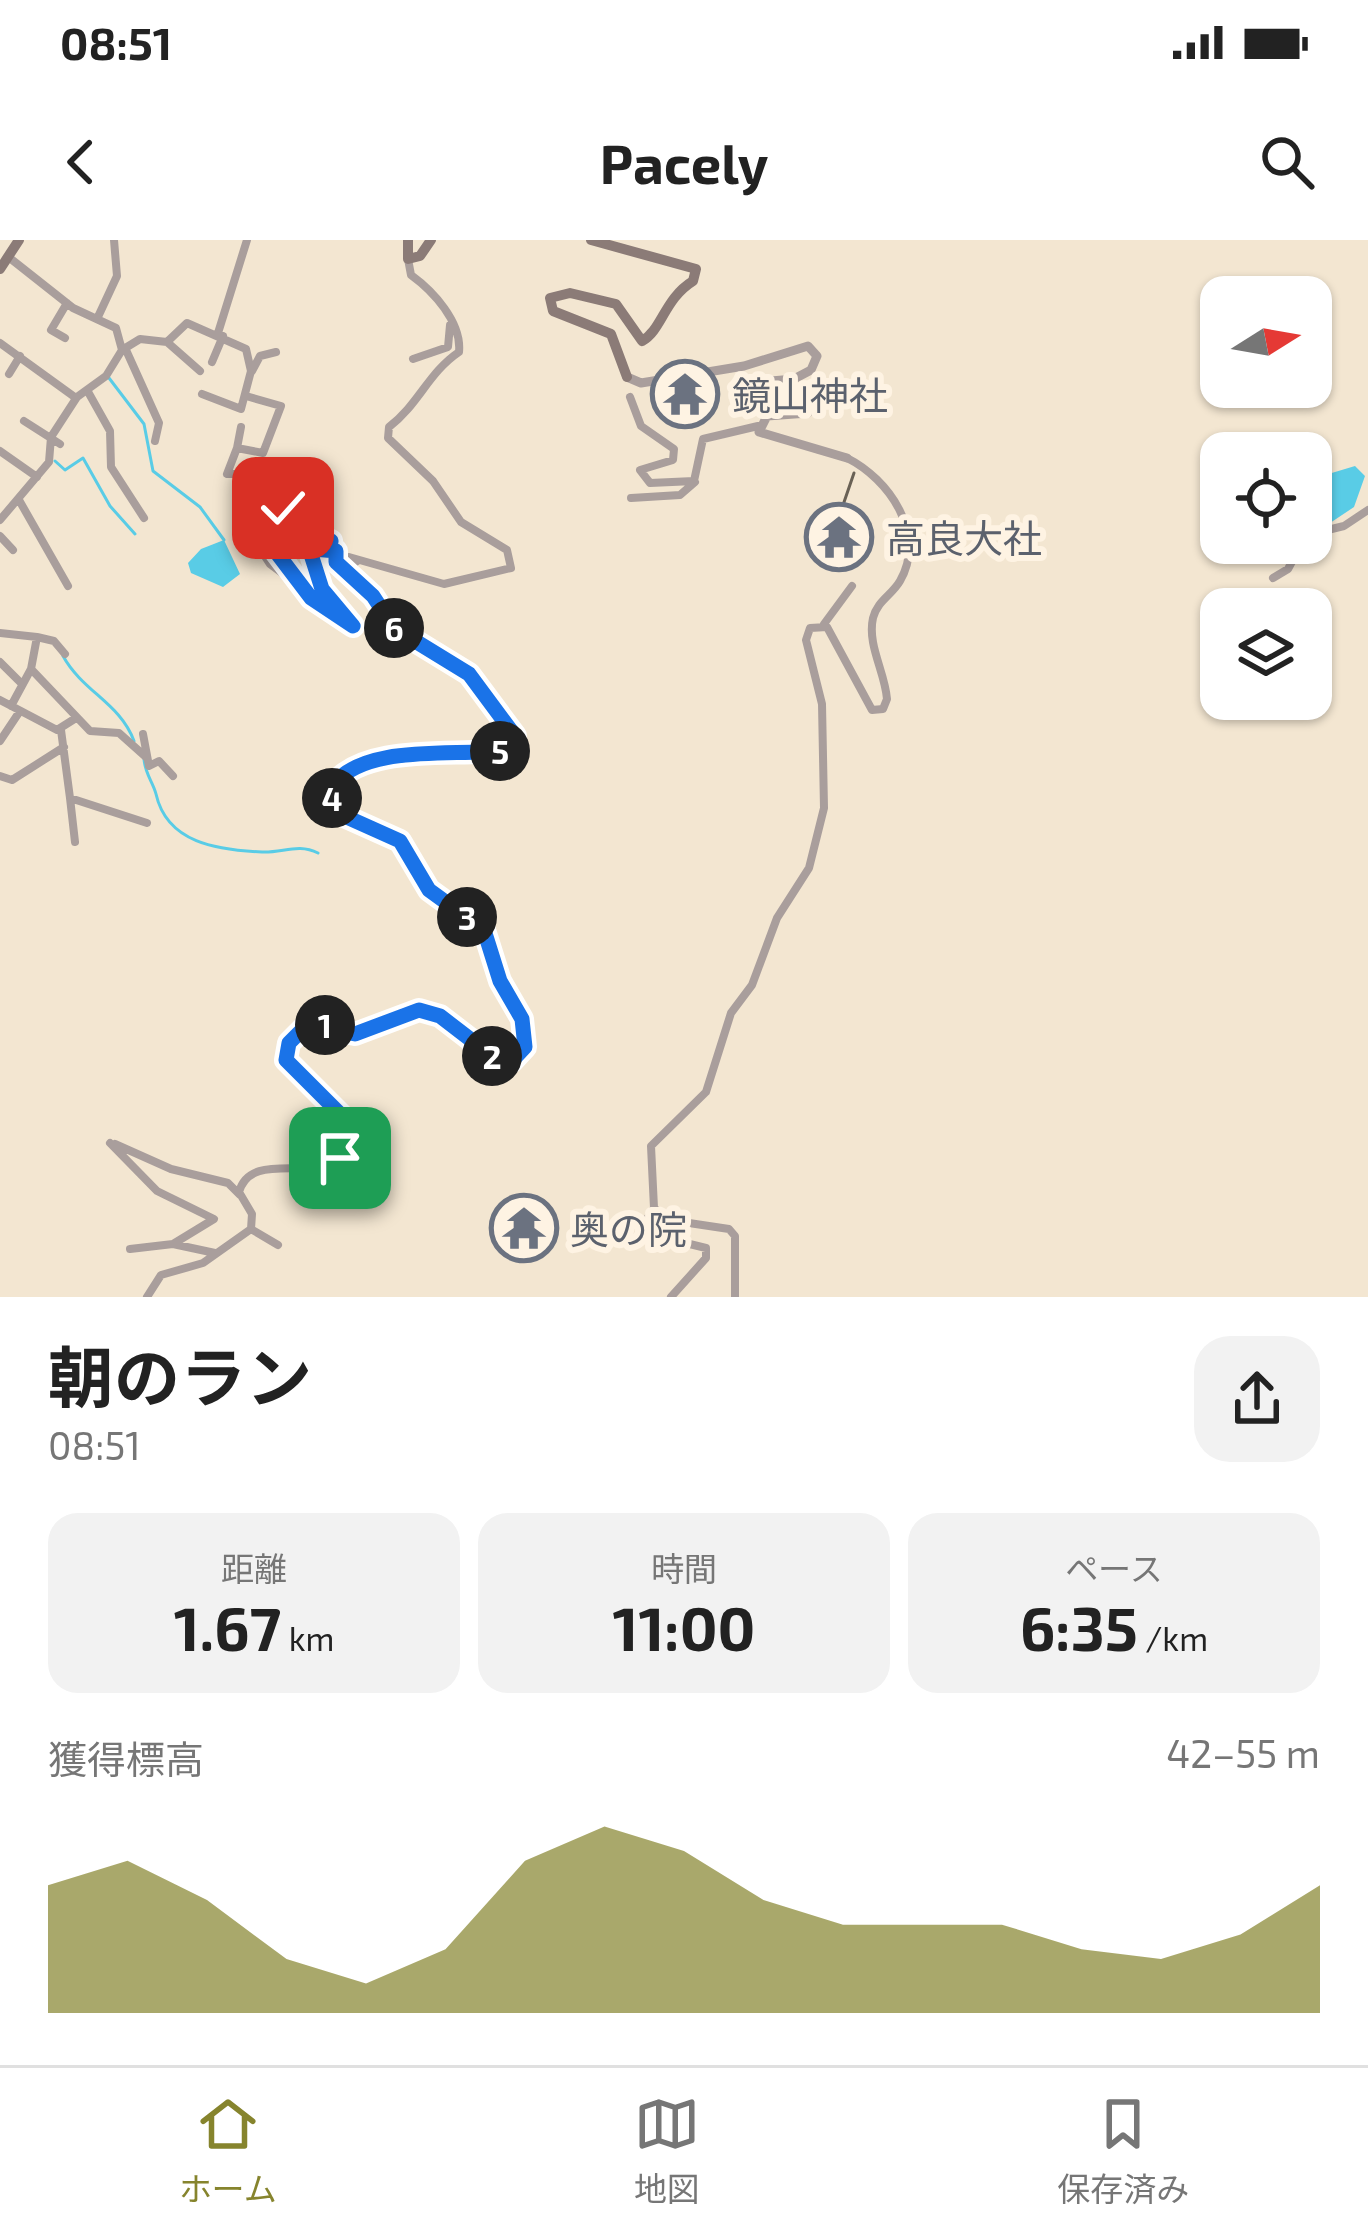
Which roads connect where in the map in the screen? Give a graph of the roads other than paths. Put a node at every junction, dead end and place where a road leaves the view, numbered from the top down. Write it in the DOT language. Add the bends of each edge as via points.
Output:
graph roads {
  1 [pos="19,240"];
  2 [pos="114,240"];
  3 [pos="247,240"];
  4 [pos="408,240"];
  5 [pos="431,240"];
  6 [pos="591,240"];
  7 [pos="408,259"];
  8 [pos="10,260"];
  9 [pos="0,269"];
  10 [pos="67,303"];
  11 [pos="98,319"];
  12 [pos="450,323"];
  13 [pos="221,334"];
  14 [pos="65,338"];
  15 [pos="167,342"];
  16 [pos="0,343"];
  17 [pos="124,350"];
  18 [pos="276,352"];
  19 [pos="20,356"];
  20 [pos="413,359"];
  21 [pos="212,362"];
  22 [pos="200,371"];
  23 [pos="251,371"];
  24 [pos="9,374"];
  25 [pos="627,377"];
  26 [pos="87,390"];
  27 [pos="202,394"];
  28 [pos="246,396"];
  29 [pos="630,397"];
  30 [pos="76,398"];
  31 [pos="147,398"];
  32 [pos="159,403"];
  33 [pos="24,421"];
  34 [pos="758,426"];
  35 [pos="241,427"];
  36 [pos="56,441"];
  37 [pos="155,441"];
  38 [pos="237,448"];
  39 [pos="0,452"];
  40 [pos="847,458"];
  41 [pos="260,474"];
  42 [pos="38,477"];
  43 [pos="694,481"];
  44 [pos="631,498"];
  45 [pos="19,500"];
  46 [pos="1368,510"];
  47 [pos="144,518"];
  48 [pos="0,520"];
  49 [pos="242,521"];
  50 [pos="1332,529"];
  51 [pos="0,536"];
  52 [pos="256,547"];
  53 [pos="13,550"];
  54 [pos="1291,564"];
  55 [pos="352,565"];
  56 [pos="1273,578"];
  57 [pos="68,586"];
  58 [pos="852,586"];
  59 [pos="306,590"];
  60 [pos="824,624"];
  61 [pos="0,633"];
  62 [pos="37,637"];
  63 [pos="65,654"];
  64 [pos="0,662"];
  65 [pos="32,669"];
  66 [pos="22,684"];
  67 [pos="0,700"];
  68 [pos="16,709"];
  69 [pos="76,718"];
  70 [pos="62,730"];
  71 [pos="142,734"];
  72 [pos="0,741"];
  73 [pos="64,747"];
  74 [pos="145,757"];
  75 [pos="0,776"];
  76 [pos="172,776"];
  77 [pos="70,798"];
  78 [pos="147,823"];
  79 [pos="75,842"];
  80 [pos="239,1196"];
  81 [pos="653,1208"];
  82 [pos="251,1229"];
  83 [pos="173,1244"];
  84 [pos="278,1246"];
  85 [pos="130,1249"];
  86 [pos="216,1253"];
  87 [pos="147,1297"];
  88 [pos="671,1297"];
  89 [pos="735,1297"];
  1 -- 8 [label="main road"];
  2 -- 11 [label="street" via="117,276"];
  3 -- 13 [label="street"];
  4 -- 7 [label="main road"];
  5 -- 7 [label="main road"];
  6 -- 25 [label="main road" via="696,269 642,340 616,304 570,293 550,298 553,310 611,334"];
  7 -- 12 [label="street" via="411,275 439,297"];
  8 -- 9 [label="main road"];
  8 -- 10 [label="street"];
  10 -- 11 [label="street"];
  10 -- 14 [label="street" via="51,330"];
  11 -- 17 [label="street" via="116,328"];
  12 -- 20 [label="street" via="448,347"];
  12 -- 55 [label="street" via="459,352 428,377 388,438 433,481 460,522 500,544 513,565 444,584"];
  13 -- 15 [label="street" via="187,323"];
  13 -- 21 [label="street"];
  13 -- 23 [label="street" via="246,350"];
  15 -- 17 [label="street" via="140,339"];
  15 -- 22 [label="street"];
  16 -- 19 [label="street"];
  17 -- 26 [label="street"];
  17 -- 31 [label="street"];
  18 -- 23 [label="street" via="260,356"];
  19 -- 24 [label="street"];
  19 -- 30 [label="street"];
  23 -- 28 [label="street"];
  25 -- 34 [label="street" via="640,383 744,366 800,346 814,350 817,364 794,379 737,388 744,402 798,395 810,404 803,416 766,416"];
  26 -- 30 [label="street"];
  26 -- 47 [label="street" via="110,431 111,467"];
  27 -- 28 [label="street" via="242,409"];
  28 -- 38 [label="street" via="280,406 260,456"];
  29 -- 43 [label="street" via="641,426 675,454 640,475 650,483"];
  30 -- 36 [label="street"];
  31 -- 32 [label="street"];
  31 -- 37 [label="street" via="159,422"];
  33 -- 36 [label="street"];
  34 -- 40 [label="street" via="762,435"];
  34 -- 43 [label="street" via="704,439"];
  35 -- 38 [label="street"];
  36 -- 42 [label="street"];
  38 -- 41 [label="street" via="227,474"];
  39 -- 42 [label="street"];
  40 -- 60 [label="street" via="882,484 909,543 898,584 872,625 883,709 872,710"];
  42 -- 45 [label="street"];
  43 -- 44 [label="street" via="680,494"];
  45 -- 48 [label="street"];
  45 -- 57 [label="street"];
  46 -- 50 [label="street"];
  49 -- 52 [label="street"];
  51 -- 53 [label="street"];
  52 -- 59 [label="street"];
  52 -- 59 [label="street" via="264,526 293,505 270,544"];
  54 -- 56 [label="street"];
  55 -- 59 [label="street" via="349,557 336,562 336,551 314,549 331,541 308,545 322,589 353,626"];
  55 -- 80 [label="street" via="394,628 469,674 515,736 505,750 373,762 338,777 332,793 342,815 400,841 429,890 484,930 522,1019 525,1047 512,1061 492,1056 440,1016 419,1010 355,1034 307,1025 289,1043 286,1060 347,1121 340,1158 250,1174"];
  58 -- 60 [label="street"];
  60 -- 81 [label="street" via="806,634 822,704 824,808 814,850 752,985 731,1013 706,1092 651,1146"];
  61 -- 62 [label="street"];
  62 -- 63 [label="street"];
  62 -- 65 [label="street"];
  64 -- 66 [label="street"];
  65 -- 66 [label="street"];
  65 -- 69 [label="street"];
  66 -- 68 [label="street"];
  67 -- 68 [label="street"];
  68 -- 70 [label="street"];
  68 -- 72 [label="street"];
  69 -- 70 [label="street"];
  69 -- 74 [label="street" via="90,731 119,733"];
  70 -- 73 [label="street"];
  71 -- 74 [label="street"];
  73 -- 75 [label="street" via="26,774"];
  73 -- 77 [label="street"];
  74 -- 76 [label="street"];
  77 -- 78 [label="street"];
  77 -- 79 [label="street"];
  80 -- 82 [label="street" via="252,1214"];
  80 -- 83 [label="street" via="210,1175 171,1169 111,1143 157,1191 214,1219"];
  81 -- 88 [label="street" via="646,1219 659,1234 707,1252"];
  81 -- 89 [label="street" via="668,1220 729,1229 738,1247"];
  82 -- 84 [label="street"];
  82 -- 86 [label="street"];
  83 -- 85 [label="street"];
  83 -- 86 [label="street"];
  86 -- 87 [label="street" via="160,1275"];
}
